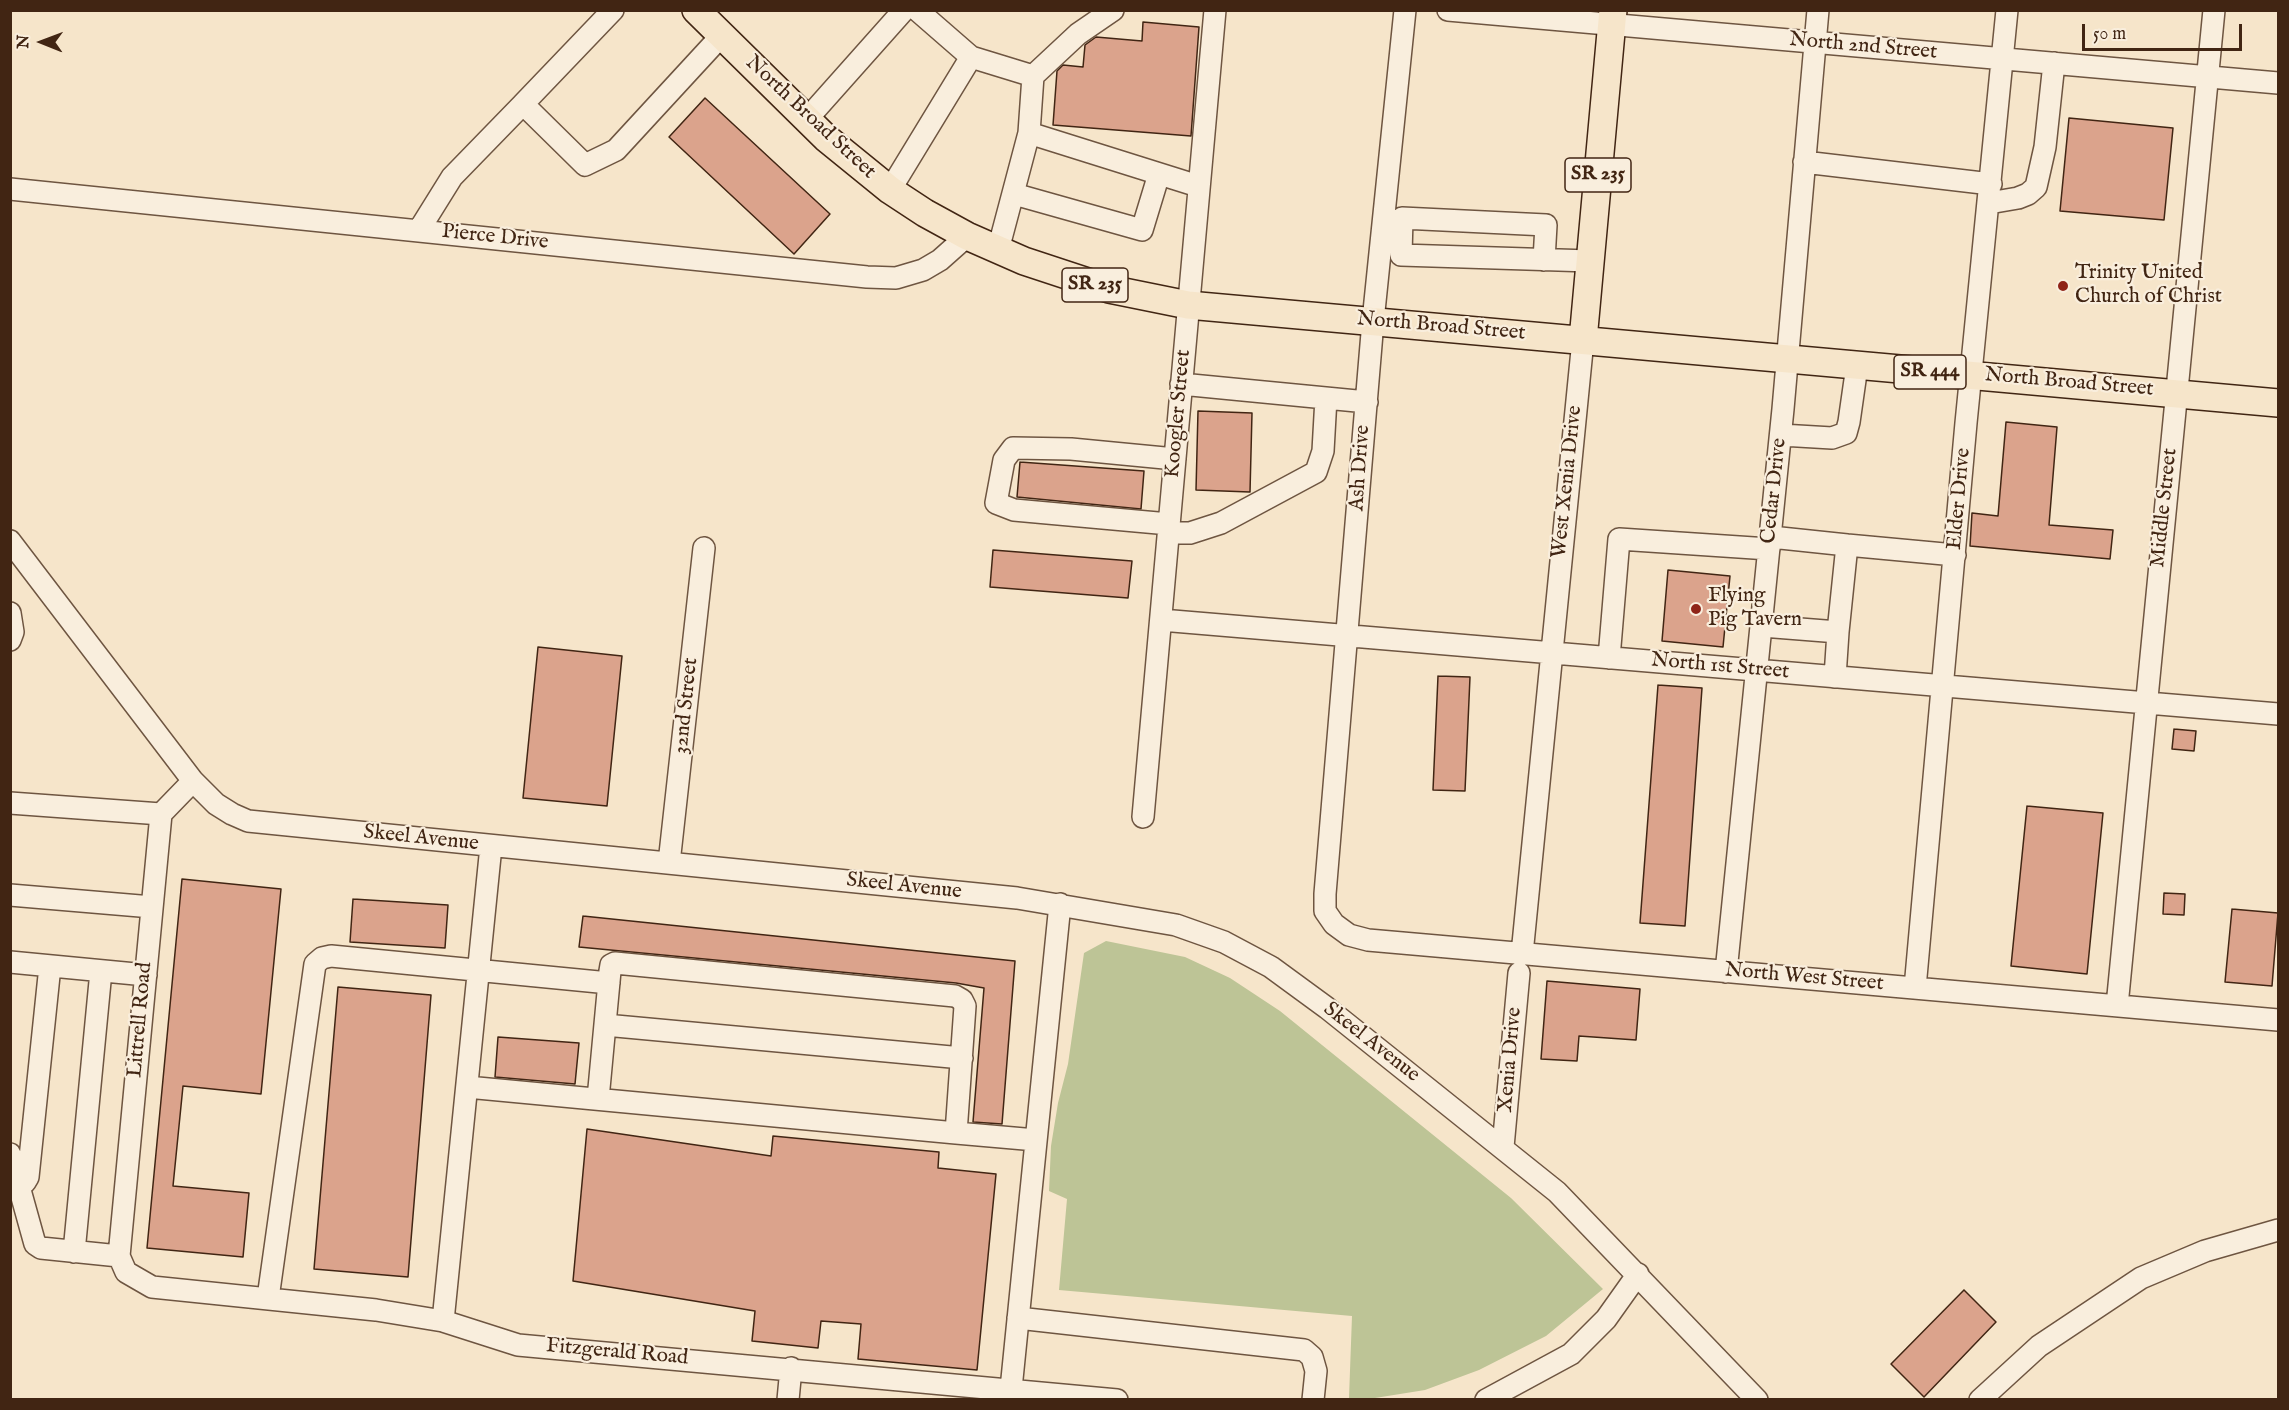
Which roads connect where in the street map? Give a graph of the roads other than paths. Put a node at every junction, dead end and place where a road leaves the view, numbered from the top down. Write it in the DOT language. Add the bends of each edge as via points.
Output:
graph roads {
  1 [pos="613,10"];
  2 [pos="696,10"];
  3 [pos="904,10"];
  4 [pos="917,10"];
  5 [pos="1113,10"];
  6 [pos="1215,10"];
  7 [pos="1405,10"];
  8 [pos="1448,10"];
  9 [pos="1818,10"];
  10 [pos="2007,10"];
  11 [pos="2214,10"];
  12 [pos="1612,17"];
  13 [pos="722,35"];
  14 [pos="1814,43"];
  15 [pos="970,57"];
  16 [pos="2004,59"];
  17 [pos="2054,63"];
  18 [pos="1033,76"];
  19 [pos="2207,77"];
  20 [pos="2278,83"];
  21 [pos="523,104"];
  22 [pos="807,119"];
  23 [pos="1029,133"];
  24 [pos="1804,162"];
  25 [pos="1159,174"];
  26 [pos="1198,186"];
  27 [pos="10,189"];
  28 [pos="890,190"];
  29 [pos="1990,193"];
  30 [pos="1014,194"];
  31 [pos="419,230"];
  32 [pos="967,236"];
  33 [pos="998,250"];
  34 [pos="1390,254"];
  35 [pos="1544,260"];
  36 [pos="1590,261"];
  37 [pos="1188,305"];
  38 [pos="1373,321"];
  39 [pos="1582,340"];
  40 [pos="1788,359"];
  41 [pos="1857,366"];
  42 [pos="1971,375"];
  43 [pos="1181,384"];
  44 [pos="2176,393"];
  45 [pos="1326,398"];
  46 [pos="1367,402"];
  47 [pos="2278,403"];
  48 [pos="1781,435"];
  49 [pos="1175,459"];
  50 [pos="1169,528"];
  51 [pos="10,541"];
  52 [pos="1770,543"];
  53 [pos="1847,545"];
  54 [pos="704,548"];
  55 [pos="1955,555"];
  56 [pos="10,613"];
  57 [pos="1161,620"];
  58 [pos="1762,626"];
  59 [pos="1838,632"];
  60 [pos="1347,636"];
  61 [pos="10,640"];
  62 [pos="1551,653"];
  63 [pos="1610,658"];
  64 [pos="1757,670"];
  65 [pos="1835,677"];
  66 [pos="1942,686"];
  67 [pos="2146,703"];
  68 [pos="2278,714"];
  69 [pos="193,781"];
  70 [pos="10,803"];
  71 [pos="161,814"];
  72 [pos="1143,817"];
  73 [pos="491,846"];
  74 [pos="669,864"];
  75 [pos="10,895"];
  76 [pos="1060,904"];
  77 [pos="152,907"];
  78 [pos="1334,924"];
  79 [pos="10,962"];
  80 [pos="1521,963"];
  81 [pos="50,966"];
  82 [pos="101,971"];
  83 [pos="478,971"];
  84 [pos="1726,972"];
  85 [pos="146,975"];
  86 [pos="609,984"];
  87 [pos="1915,988"];
  88 [pos="2117,1006"];
  89 [pos="2278,1020"];
  90 [pos="605,1025"];
  91 [pos="962,1058"];
  92 [pos="466,1087"];
  93 [pos="598,1099"];
  94 [pos="956,1133"];
  95 [pos="1036,1140"];
  96 [pos="1503,1147"];
  97 [pos="10,1154"];
  98 [pos="18,1185"];
  99 [pos="2278,1230"];
  100 [pos="74,1252"];
  101 [pos="123,1264"];
  102 [pos="1638,1274"];
  103 [pos="268,1298"];
  104 [pos="1018,1317"];
  105 [pos="443,1321"];
  106 [pos="791,1368"];
  107 [pos="1011,1389"];
  108 [pos="788,1400"];
  109 [pos="1117,1400"];
  110 [pos="1313,1400"];
  111 [pos="1486,1400"];
  112 [pos="1756,1400"];
  113 [pos="1980,1400"];
  1 -- 21 [label="street"];
  2 -- 13 [label="main road, North Broad Street / SR 235"];
  3 -- 22 [label="street"];
  4 -- 15 [label="street"];
  5 -- 18 [label="street" via="1078,34"];
  6 -- 26 [label="street, Koogler Street"];
  7 -- 34 [label="street, Ash Drive"];
  8 -- 12 [label="street, North 2nd Street"];
  9 -- 14 [label="street, Cedar Drive"];
  10 -- 16 [label="street, Elder Drive"];
  11 -- 19 [label="street, Middle Street"];
  12 -- 14 [label="street, North 2nd Street"];
  12 -- 36 [label="main road, West Xenia Drive / SR 235"];
  13 -- 21 [label="street" via="616,150 585,165"];
  13 -- 22 [label="main road, North Broad Street / SR 235"];
  14 -- 16 [label="street, North 2nd Street"];
  14 -- 24 [label="street, Cedar Drive"];
  15 -- 18 [label="street"];
  15 -- 28 [label="street"];
  16 -- 17 [label="street, North 2nd Street"];
  16 -- 29 [label="street, Elder Drive"];
  17 -- 19 [label="street, North 2nd Street"];
  17 -- 29 [label="street" via="2045,147 2036,187 2018,198"];
  18 -- 23 [label="street"];
  19 -- 20 [label="street, North 2nd Street"];
  19 -- 44 [label="street, Middle Street"];
  21 -- 31 [label="street" via="452,177"];
  22 -- 28 [label="main road, North Broad Street / SR 235"];
  23 -- 25 [label="street"];
  23 -- 30 [label="street"];
  24 -- 29 [label="street"];
  24 -- 40 [label="street, Cedar Drive"];
  25 -- 26 [label="street"];
  25 -- 30 [label="street" via="1142,230"];
  26 -- 37 [label="street, Koogler Street"];
  27 -- 31 [label="street, Pierce Drive"];
  28 -- 32 [label="main road, North Broad Street / SR 235"];
  29 -- 42 [label="street, Elder Drive"];
  30 -- 33 [label="street"];
  31 -- 32 [label="street, Pierce Drive" via="896,278 940,260"];
  32 -- 33 [label="main road, North Broad Street / SR 235"];
  33 -- 37 [label="main road, North Broad Street / SR 235" via="1098,286"];
  34 -- 35 [label="street"];
  34 -- 35 [label="street" via="1402,218 1546,225"];
  34 -- 38 [label="street, Ash Drive"];
  35 -- 36 [label="street"];
  36 -- 39 [label="main road, West Xenia Drive / SR 235"];
  37 -- 38 [label="main road, North Broad Street / SR 235"];
  37 -- 43 [label="street, Koogler Street"];
  38 -- 39 [label="main road, North Broad Street / SR 235"];
  38 -- 46 [label="street, Ash Drive"];
  39 -- 40 [label="main road, North Broad Street / SR 444"];
  39 -- 62 [label="street, West Xenia Drive"];
  40 -- 41 [label="main road, North Broad Street / SR 444"];
  40 -- 48 [label="street, Cedar Drive"];
  41 -- 42 [label="main road, North Broad Street / SR 444"];
  41 -- 48 [label="street" via="1846,433 1832,438"];
  42 -- 44 [label="main road, North Broad Street / SR 444"];
  42 -- 55 [label="street, Elder Drive"];
  43 -- 45 [label="street"];
  43 -- 49 [label="street, Koogler Street"];
  44 -- 47 [label="main road, North Broad Street / SR 444"];
  44 -- 67 [label="street, Middle Street"];
  45 -- 46 [label="street"];
  45 -- 50 [label="street" via="1323,451 1316,472 1221,523 1190,533"];
  46 -- 60 [label="street, Ash Drive"];
  48 -- 52 [label="street, Cedar Drive"];
  49 -- 50 [label="street, Koogler Street"];
  49 -- 50 [label="street" via="1013,448 1004,460 996,503 1014,510"];
  50 -- 57 [label="street, Koogler Street"];
  51 -- 69 [label="street, Skeel Avenue"];
  52 -- 53 [label="street"];
  52 -- 58 [label="street, Cedar Drive"];
  52 -- 63 [label="street" via="1619,539"];
  53 -- 55 [label="street"];
  53 -- 59 [label="street"];
  54 -- 74 [label="street, 32nd Street"];
  55 -- 66 [label="street, Elder Drive"];
  56 -- 61 [label="street" via="14,632"];
  57 -- 60 [label="street, North 1st Street"];
  57 -- 72 [label="street, Koogler Street"];
  58 -- 59 [label="street"];
  58 -- 64 [label="street, Cedar Drive"];
  59 -- 65 [label="street"];
  60 -- 62 [label="street, North 1st Street"];
  60 -- 78 [label="street, Ash Drive" via="1324,894 1325,911"];
  62 -- 63 [label="street, North 1st Street"];
  62 -- 80 [label="street, West Xenia Drive"];
  63 -- 64 [label="street, North 1st Street"];
  64 -- 65 [label="street, North 1st Street"];
  64 -- 84 [label="street, Cedar Drive"];
  65 -- 66 [label="street, North 1st Street"];
  66 -- 67 [label="street, North 1st Street"];
  66 -- 87 [label="street, Elder Drive"];
  67 -- 68 [label="street, North 1st Street"];
  67 -- 88 [label="street, Middle Street"];
  69 -- 71 [label="street"];
  69 -- 73 [label="street, Skeel Avenue" via="216,804 248,821"];
  70 -- 71 [label="street"];
  71 -- 77 [label="street, Littrell Road"];
  73 -- 74 [label="street, Skeel Avenue"];
  73 -- 83 [label="street"];
  74 -- 76 [label="street, Skeel Avenue"];
  75 -- 77 [label="street"];
  76 -- 95 [label="street"];
  76 -- 96 [label="street, Skeel Avenue" via="1176,925 1251,956 1327,1008"];
  77 -- 85 [label="street, Littrell Road"];
  78 -- 80 [label="street, North West Street" via="1349,935 1368,940"];
  79 -- 81 [label="street"];
  80 -- 84 [label="street, North West Street"];
  80 -- 96 [label="street, Xenia Drive"];
  81 -- 82 [label="street"];
  81 -- 98 [label="street" via="28,1177"];
  82 -- 85 [label="street"];
  82 -- 100 [label="street"];
  83 -- 86 [label="street"];
  83 -- 92 [label="street"];
  83 -- 103 [label="street" via="331,956 315,964"];
  84 -- 87 [label="street, North West Street"];
  85 -- 101 [label="street, Littrell Road"];
  86 -- 90 [label="street"];
  86 -- 91 [label="street" via="611,965 615,963 955,996 965,1006"];
  87 -- 88 [label="street, North West Street"];
  88 -- 89 [label="street, North West Street"];
  90 -- 91 [label="street"];
  90 -- 93 [label="street"];
  91 -- 94 [label="street"];
  92 -- 93 [label="street"];
  92 -- 105 [label="street"];
  93 -- 94 [label="street"];
  94 -- 95 [label="street"];
  95 -- 104 [label="street"];
  96 -- 102 [label="street, Skeel Avenue" via="1557,1192"];
  97 -- 98 [label="street"];
  98 -- 100 [label="street" via="35,1244"];
  99 -- 113 [label="street" via="2205,1251 2141,1278 2039,1346"];
  100 -- 101 [label="street"];
  101 -- 103 [label="street, Fitzgerald Road" via="152,1287"];
  102 -- 111 [label="street" via="1606,1319 1571,1354"];
  102 -- 112 [label="street, Skeel Avenue"];
  103 -- 105 [label="street, Fitzgerald Road"];
  104 -- 107 [label="street"];
  104 -- 110 [label="street" via="1304,1350 1312,1357 1316,1371"];
  105 -- 106 [label="street, Fitzgerald Road" via="518,1345"];
  106 -- 107 [label="street, Fitzgerald Road"];
  106 -- 108 [label="street"];
  107 -- 109 [label="street, Fitzgerald Road"];
}
